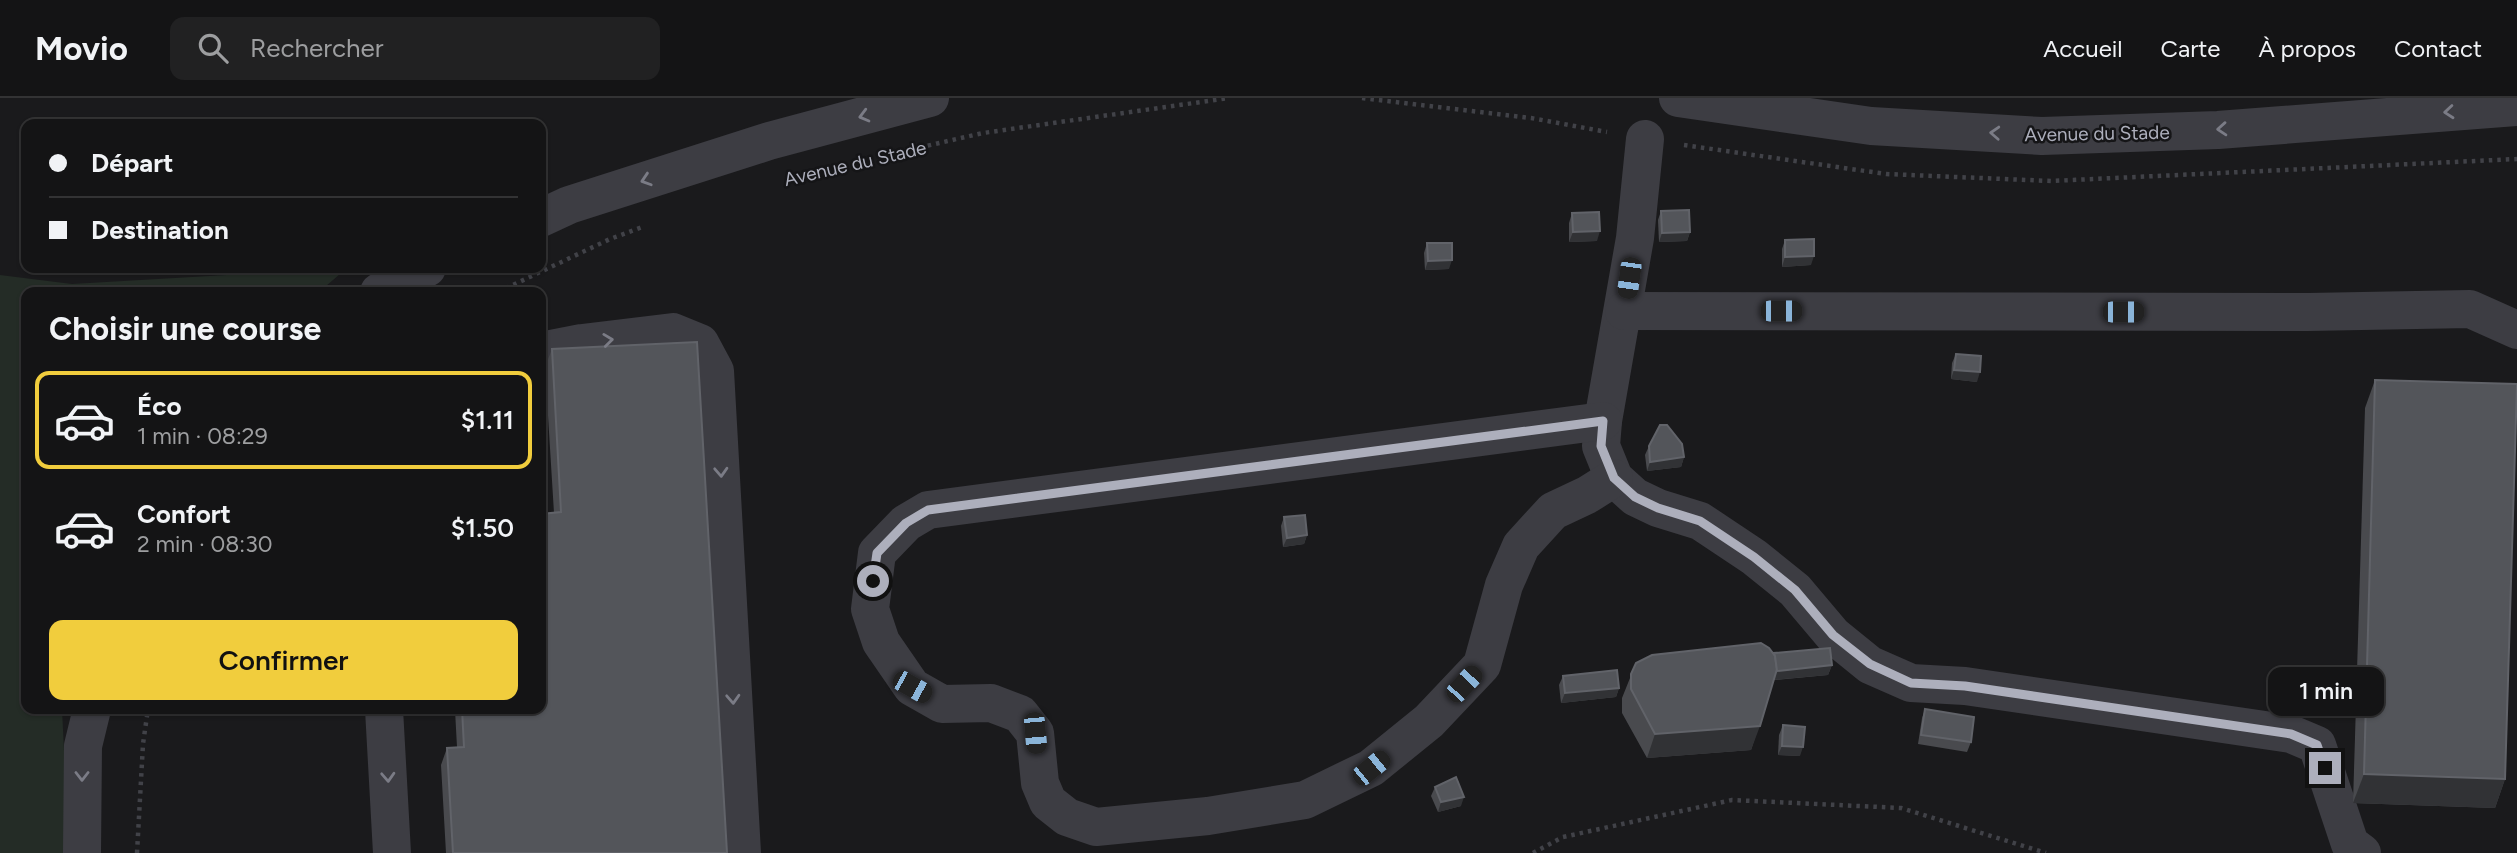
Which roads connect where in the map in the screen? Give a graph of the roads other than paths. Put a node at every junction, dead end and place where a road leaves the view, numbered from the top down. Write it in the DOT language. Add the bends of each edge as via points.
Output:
graph roads {
  1 [pos="930,98"];
  2 [pos="1678,98"];
  3 [pos="2517,107"];
  4 [pos="1645,139"];
  5 [pos="546,216"];
  6 [pos="416,273"];
  7 [pos="386,287"];
  8 [pos="1624,311"];
  9 [pos="2517,330"];
  10 [pos="546,350"];
  11 [pos="1603,421"];
  12 [pos="1614,478"];
  13 [pos="91,714"];
  14 [pos="384,714"];
  15 [pos="82,853"];
  16 [pos="392,853"];
  17 [pos="742,853"];
  18 [pos="2362,853"];
  1 -- 5 [label="street, one-way" via="769,141"];
  3 -- 2 [label="street, Avenue du Stade, one-way" via="2218,130 2042,136 1871,126"];
  4 -- 8 [label="street"];
  6 -- 7 [label="street"];
  8 -- 9 [label="street" via="2470,309"];
  8 -- 11 [label="street"];
  10 -- 17 [label="street, one-way" via="673,332 700,343 715,371"];
  11 -- 12 [label="street" via="1601,446"];
  11 -- 12 [label="street" via="928,510 906,523 877,553 870,609 881,642 912,687 942,704 990,703 1020,714 1035,733 1040,783 1048,802 1068,817 1096,827 1306,800 1371,768 1429,721 1482,665 1504,585 1521,546 1553,511"];
  12 -- 18 [label="street" via="1635,497 1700,521 1754,557 1795,590 1833,635 1870,664 1911,683 1965,686 2291,734 2317,745 2350,844"];
  13 -- 15 [label="street, one-way" via="83,747"];
  14 -- 16 [label="street, one-way"];
}
